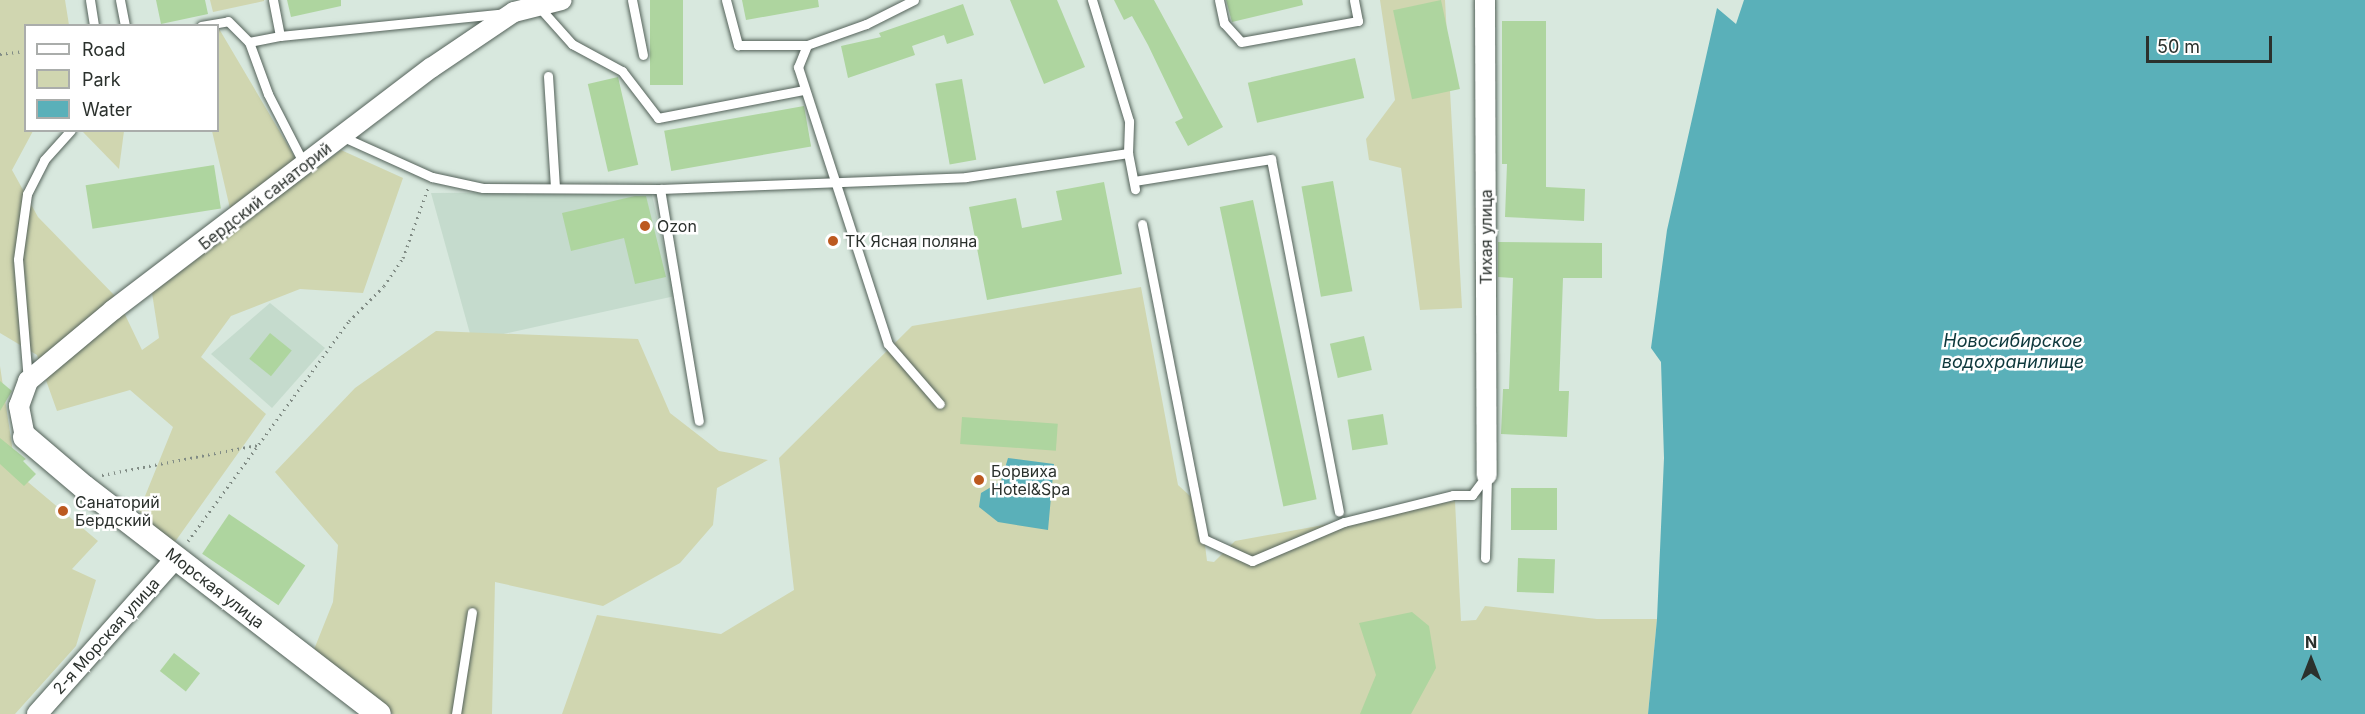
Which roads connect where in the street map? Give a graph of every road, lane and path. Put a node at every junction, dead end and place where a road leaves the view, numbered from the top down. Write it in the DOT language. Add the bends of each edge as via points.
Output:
graph roads {
  1 [pos="90,0"];
  2 [pos="120,0"];
  3 [pos="273,0"];
  4 [pos="562,0"];
  5 [pos="632,0"];
  6 [pos="726,0"];
  7 [pos="914,0"];
  8 [pos="1092,0"];
  9 [pos="1219,0"];
  10 [pos="1354,0"];
  11 [pos="1485,0"];
  12 [pos="538,5"];
  13 [pos="514,12"];
  14 [pos="94,24"];
  15 [pos="125,24"];
  16 [pos="212,24"];
  17 [pos="280,36"];
  18 [pos="249,42"];
  19 [pos="807,45"];
  20 [pos="24,51"];
  21 [pos="0,54"];
  22 [pos="643,55"];
  23 [pos="548,76"];
  24 [pos="804,90"];
  25 [pos="69,132"];
  26 [pos="341,136"];
  27 [pos="1128,153"];
  28 [pos="304,164"];
  29 [pos="432,177"];
  30 [pos="834,183"];
  31 [pos="555,187"];
  32 [pos="660,189"];
  33 [pos="1142,224"];
  34 [pos="28,381"];
  35 [pos="940,404"];
  36 [pos="699,421"];
  37 [pos="25,437"];
  38 [pos="260,445"];
  39 [pos="1487,475"];
  40 [pos="75,480"];
  41 [pos="1339,511"];
  42 [pos="176,558"];
  43 [pos="1485,558"];
  44 [pos="472,612"];
  45 [pos="37,714"];
  46 [pos="379,714"];
  47 [pos="456,714"];
  1 -- 14 [label="lane"];
  2 -- 15 [label="lane"];
  3 -- 17 [label="lane"];
  4 -- 12 [label="street, Бердский санаторий"];
  5 -- 22 [label="lane"];
  6 -- 19 [label="lane" via="738,45"];
  7 -- 19 [label="lane" via="866,24"];
  8 -- 27 [label="lane" via="1129,121"];
  9 -- 10 [label="lane" via="1224,23 1241,42 1358,21"];
  11 -- 39 [label="street, Тихая улица"];
  12 -- 13 [label="street, Бердский санаторий"];
  12 -- 24 [label="lane" via="572,44 622,71 658,118"];
  13 -- 17 [label="lane"];
  13 -- 26 [label="street, Бердский санаторий"];
  16 -- 18 [label="lane" via="228,21"];
  17 -- 18 [label="lane"];
  18 -- 28 [label="lane" via="268,94"];
  19 -- 24 [label="lane" via="798,68"];
  20 -- 21 [label="path"];
  23 -- 31 [label="lane"];
  24 -- 30 [label="lane"];
  25 -- 34 [label="lane" via="44,160 27,194 18,259"];
  26 -- 28 [label="street, Бердский санаторий"];
  26 -- 29 [label="lane"];
  27 -- 30 [label="lane" via="966,177"];
  27 -- 41 [label="lane" via="1134,185 1271,159"];
  28 -- 34 [label="street, Бердский санаторий" via="113,310"];
  29 -- 31 [label="lane" via="483,188"];
  29 -- 38 [label="path" via="403,258 384,286 349,321"];
  30 -- 32 [label="lane"];
  30 -- 35 [label="lane" via="888,344"];
  31 -- 32 [label="lane"];
  32 -- 36 [label="lane"];
  33 -- 39 [label="lane" via="1204,539 1252,561 1344,522 1453,495 1472,495"];
  34 -- 37 [label="street" via="19,406"];
  37 -- 40 [label="street, Морская улица"];
  38 -- 40 [label="path"];
  38 -- 42 [label="path"];
  39 -- 43 [label="lane"];
  40 -- 42 [label="street, Морская улица"];
  42 -- 45 [label="street, 2-я Морская улица"];
  42 -- 46 [label="street, Морская улица"];
  44 -- 47 [label="lane"];
}
